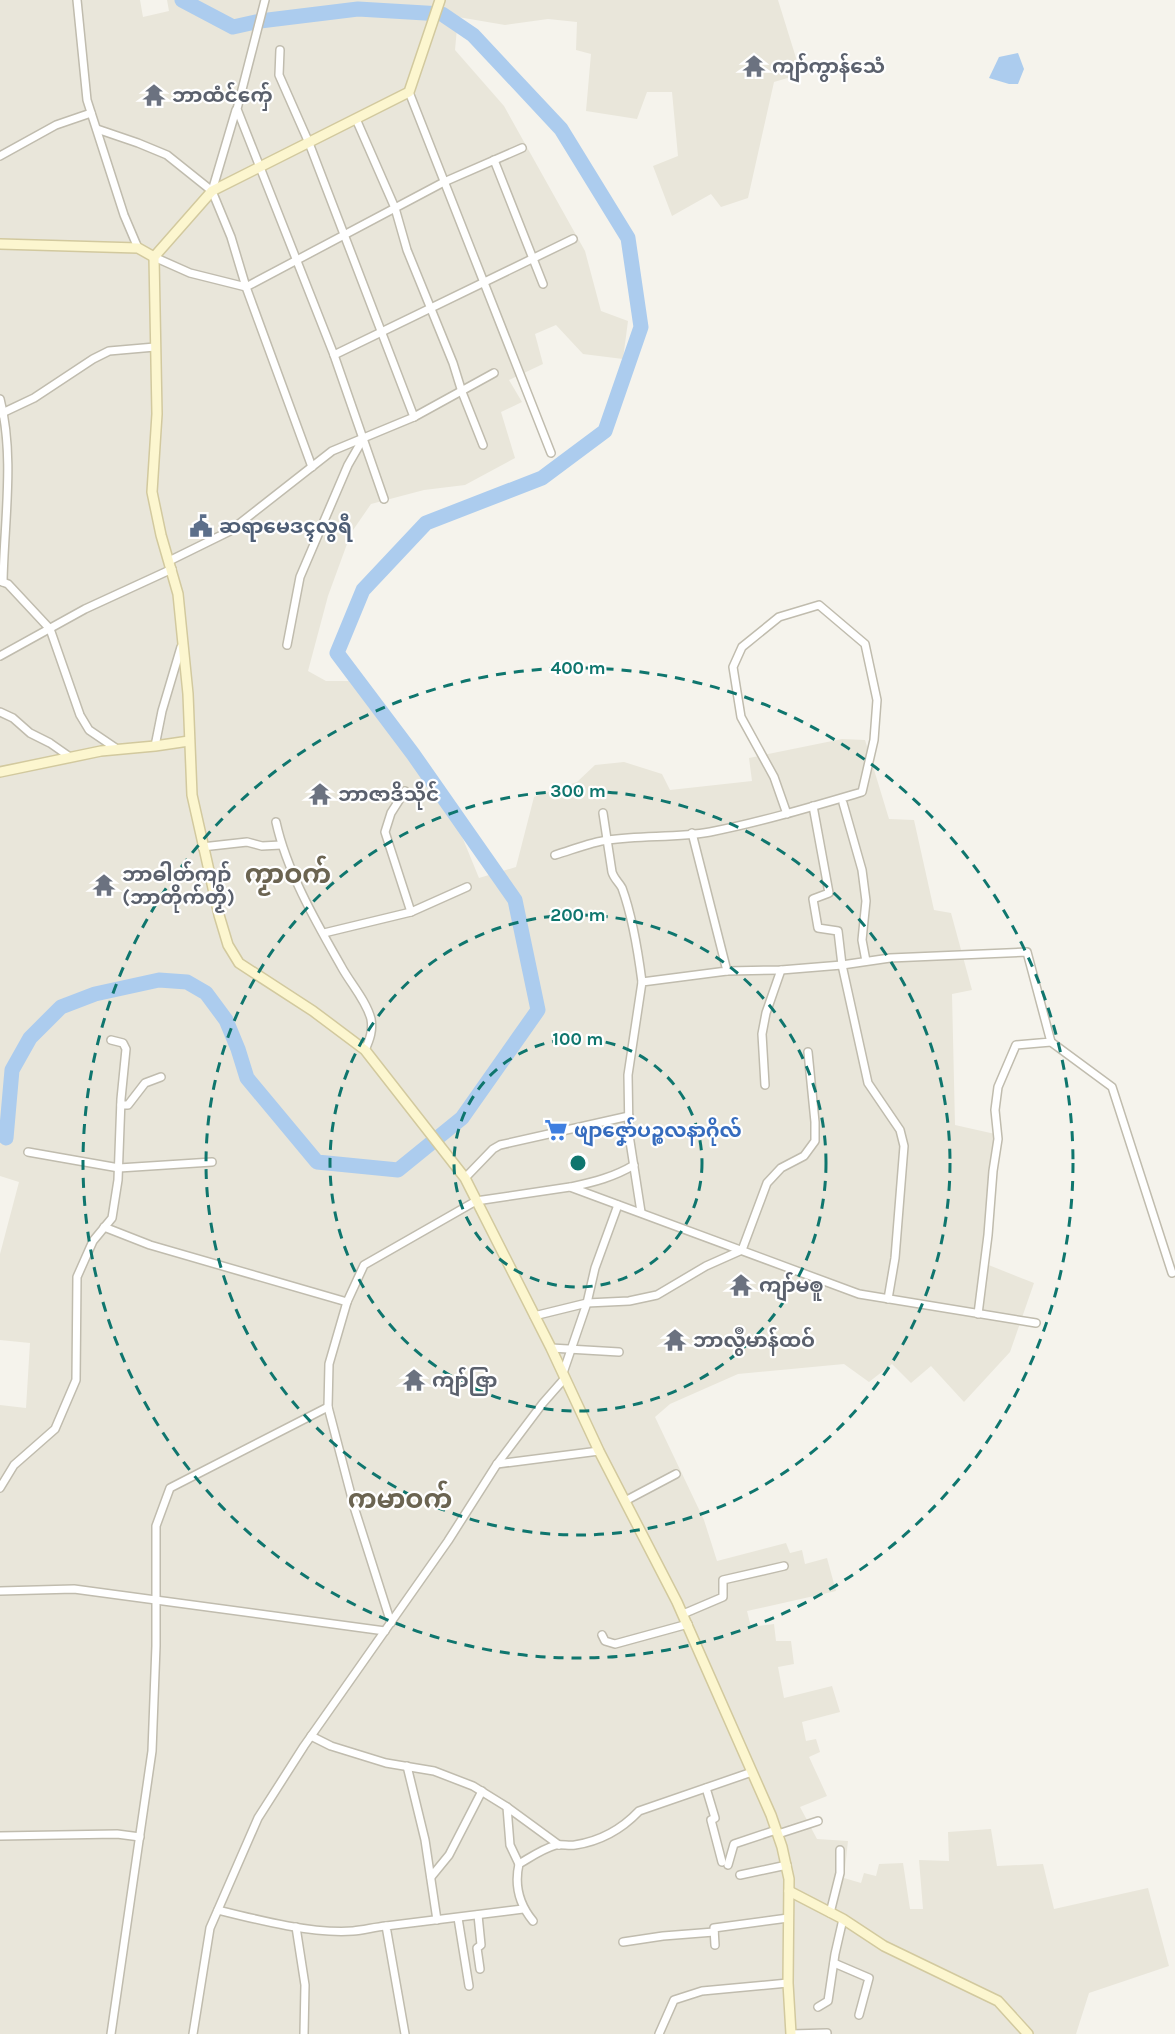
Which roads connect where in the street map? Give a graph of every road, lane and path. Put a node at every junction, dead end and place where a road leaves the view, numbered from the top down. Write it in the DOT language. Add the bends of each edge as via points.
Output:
graph roads {
  1 [pos="77,0"];
  2 [pos="265,0"];
  3 [pos="440,0"];
  4 [pos="280,50"];
  5 [pos="409,92"];
  6 [pos="237,109"];
  7 [pos="91,112"];
  8 [pos="356,119"];
  9 [pos="96,129"];
  10 [pos="309,143"];
  11 [pos="522,148"];
  12 [pos="0,156"];
  13 [pos="494,160"];
  14 [pos="260,168"];
  15 [pos="444,182"];
  16 [pos="212,191"];
  17 [pos="395,208"];
  18 [pos="345,235"];
  19 [pos="573,239"];
  20 [pos="0,243"];
  21 [pos="138,248"];
  22 [pos="154,257"];
  23 [pos="534,258"];
  24 [pos="295,261"];
  25 [pos="484,283"];
  26 [pos="543,284"];
  27 [pos="246,287"];
  28 [pos="430,309"];
  29 [pos="380,333"];
  30 [pos="155,347"];
  31 [pos="334,355"];
  32 [pos="494,373"];
  33 [pos="462,392"];
  34 [pos="0,399"];
  35 [pos="1,414"];
  36 [pos="414,417"];
  37 [pos="363,439"];
  38 [pos="483,446"];
  39 [pos="551,453"];
  40 [pos="312,467"];
  41 [pos="384,499"];
  42 [pos="171,565"];
  43 [pos="2,581"];
  44 [pos="50,629"];
  45 [pos="183,641"];
  46 [pos="287,645"];
  47 [pos="0,656"];
  48 [pos="0,712"];
  49 [pos="189,741"];
  50 [pos="155,746"];
  51 [pos="120,750"];
  52 [pos="70,758"];
  53 [pos="0,772"];
  54 [pos="405,791"];
  55 [pos="843,803"];
  56 [pos="813,806"];
  57 [pos="603,813"];
  58 [pos="788,814"];
  59 [pos="276,822"];
  60 [pos="692,833"];
  61 [pos="607,840"];
  62 [pos="281,845"];
  63 [pos="202,847"];
  64 [pos="555,855"];
  65 [pos="466,887"];
  66 [pos="411,912"];
  67 [pos="324,933"];
  68 [pos="866,961"];
  69 [pos="842,965"];
  70 [pos="781,970"];
  71 [pos="727,971"];
  72 [pos="642,982"];
  73 [pos="111,1040"];
  74 [pos="1051,1042"];
  75 [pos="365,1050"];
  76 [pos="808,1052"];
  77 [pos="161,1077"];
  78 [pos="765,1085"];
  79 [pos="121,1105"];
  80 [pos="629,1116"];
  81 [pos="28,1152"];
  82 [pos="212,1162"];
  83 [pos="634,1165"];
  84 [pos="119,1168"];
  85 [pos="465,1178"];
  86 [pos="570,1187"];
  87 [pos="476,1201"];
  88 [pos="618,1205"];
  89 [pos="641,1212"];
  90 [pos="105,1227"];
  91 [pos="742,1250"];
  92 [pos="1172,1273"];
  93 [pos="888,1299"];
  94 [pos="347,1302"];
  95 [pos="587,1303"];
  96 [pos="978,1314"];
  97 [pos="534,1316"];
  98 [pos="1036,1323"];
  99 [pos="550,1348"];
  100 [pos="572,1349"];
  101 [pos="620,1352"];
  102 [pos="564,1376"];
  103 [pos="328,1407"];
  104 [pos="599,1451"];
  105 [pos="497,1464"];
  106 [pos="676,1474"];
  107 [pos="0,1488"];
  108 [pos="625,1501"];
  109 [pos="784,1566"];
  110 [pos="0,1591"];
  111 [pos="156,1600"];
  112 [pos="683,1614"];
  113 [pos="391,1623"];
  114 [pos="688,1624"];
  115 [pos="385,1631"];
  116 [pos="602,1635"];
  117 [pos="311,1736"];
  118 [pos="407,1766"];
  119 [pos="752,1772"];
  120 [pos="706,1788"];
  121 [pos="482,1791"];
  122 [pos="507,1807"];
  123 [pos="818,1821"];
  124 [pos="777,1832"];
  125 [pos="0,1836"];
  126 [pos="140,1838"];
  127 [pos="559,1845"];
  128 [pos="840,1850"];
  129 [pos="519,1864"];
  130 [pos="787,1865"];
  131 [pos="740,1875"];
  132 [pos="431,1877"];
  133 [pos="789,1891"];
  134 [pos="523,1909"];
  135 [pos="218,1910"];
  136 [pos="830,1913"];
  137 [pos="478,1915"];
  138 [pos="459,1918"];
  139 [pos="788,1918"];
  140 [pos="843,1919"];
  141 [pos="436,1920"];
  142 [pos="533,1921"];
  143 [pos="386,1926"];
  144 [pos="296,1927"];
  145 [pos="714,1932"];
  146 [pos="623,1942"];
  147 [pos="716,1945"];
  148 [pos="834,1963"];
  149 [pos="480,1969"];
  150 [pos="788,1983"];
  151 [pos="469,1986"];
  152 [pos="818,2007"];
  153 [pos="859,2015"];
  154 [pos="828,2033"];
  155 [pos="111,2034"];
  156 [pos="193,2034"];
  157 [pos="304,2034"];
  158 [pos="405,2034"];
  159 [pos="659,2034"];
  160 [pos="791,2034"];
  161 [pos="1028,2034"];
  1 -- 7 [label="street"];
  2 -- 6 [label="street"];
  3 -- 5 [label="street"];
  4 -- 10 [label="street" via="279,75"];
  5 -- 8 [label="street"];
  5 -- 15 [label="street"];
  6 -- 14 [label="street"];
  6 -- 16 [label="street"];
  7 -- 9 [label="street"];
  7 -- 12 [label="street" via="56,125"];
  8 -- 10 [label="street"];
  8 -- 17 [label="street"];
  9 -- 16 [label="street" via="167,155"];
  9 -- 21 [label="street"];
  10 -- 14 [label="street"];
  10 -- 18 [label="street"];
  11 -- 13 [label="street"];
  13 -- 15 [label="street"];
  13 -- 23 [label="street"];
  14 -- 16 [label="street"];
  14 -- 24 [label="street"];
  15 -- 17 [label="street"];
  15 -- 25 [label="street"];
  16 -- 22 [label="street"];
  16 -- 27 [label="street"];
  17 -- 18 [label="street"];
  17 -- 28 [label="street"];
  18 -- 24 [label="street"];
  18 -- 29 [label="street"];
  19 -- 23 [label="street"];
  20 -- 21 [label="street"];
  21 -- 22 [label="street"];
  22 -- 27 [label="street" via="190,273"];
  22 -- 30 [label="street"];
  23 -- 25 [label="street"];
  23 -- 26 [label="street"];
  24 -- 27 [label="street"];
  24 -- 31 [label="street"];
  25 -- 28 [label="street"];
  25 -- 39 [label="street"];
  27 -- 40 [label="street"];
  28 -- 29 [label="street"];
  28 -- 33 [label="street"];
  29 -- 31 [label="street"];
  29 -- 36 [label="street"];
  30 -- 35 [label="street" via="109,351"];
  30 -- 42 [label="street" via="157,414 152,492"];
  31 -- 37 [label="street"];
  32 -- 33 [label="street"];
  33 -- 36 [label="street"];
  33 -- 38 [label="street"];
  34 -- 35 [label="street"];
  35 -- 43 [label="street" via="6,440"];
  36 -- 37 [label="street"];
  37 -- 40 [label="street" via="332,451"];
  37 -- 41 [label="street"];
  37 -- 46 [label="street" via="300,577"];
  40 -- 42 [label="street" via="230,531"];
  42 -- 44 [label="street"];
  42 -- 45 [label="street"];
  43 -- 44 [label="street"];
  44 -- 47 [label="street"];
  44 -- 51 [label="street" via="80,715 89,730"];
  45 -- 49 [label="street"];
  45 -- 50 [label="street"];
  48 -- 52 [label="street"];
  49 -- 50 [label="street"];
  49 -- 63 [label="street" via="192,795"];
  50 -- 51 [label="street"];
  51 -- 52 [label="street"];
  52 -- 53 [label="street"];
  54 -- 66 [label="street" via="385,832"];
  55 -- 68 [label="street" via="862,870 866,901 862,940"];
  56 -- 58 [label="street"];
  56 -- 58 [label="street" via="862,792 874,740 877,700 866,644 819,605 778,617 742,647 733,667 741,717 774,777"];
  56 -- 69 [label="street" via="829,893 813,899 818,928 838,931"];
  57 -- 61 [label="street"];
  58 -- 60 [label="street" via="744,826"];
  59 -- 62 [label="street"];
  60 -- 61 [label="street"];
  60 -- 71 [label="street"];
  61 -- 64 [label="street"];
  61 -- 72 [label="street" via="612,872 621,885 633,932"];
  62 -- 63 [label="street" via="247,842"];
  62 -- 67 [label="street"];
  63 -- 75 [label="street" via="228,945 239,963"];
  65 -- 66 [label="street"];
  66 -- 67 [label="street"];
  67 -- 75 [label="street" via="367,1007 372,1027"];
  68 -- 69 [label="street"];
  68 -- 74 [label="street" via="1028,952"];
  69 -- 70 [label="street"];
  69 -- 93 [label="street" via="868,1083 900,1130 904,1146"];
  70 -- 71 [label="street"];
  70 -- 78 [label="street" via="762,1034"];
  71 -- 72 [label="street"];
  72 -- 80 [label="street" via="628,1075"];
  73 -- 79 [label="street" via="123,1043 126,1049"];
  74 -- 92 [label="street" via="1112,1087"];
  74 -- 96 [label="street" via="1016,1045 998,1088 998,1139"];
  75 -- 85 [label="street"];
  76 -- 91 [label="street" via="814,1141 804,1156 781,1168 767,1184"];
  77 -- 79 [label="street" via="145,1083 128,1105"];
  79 -- 84 [label="street"];
  80 -- 83 [label="street"];
  80 -- 85 [label="street" via="500,1145"];
  81 -- 84 [label="street"];
  82 -- 84 [label="street"];
  83 -- 86 [label="street" via="609,1178"];
  83 -- 89 [label="street"];
  84 -- 90 [label="street" via="112,1218"];
  85 -- 87 [label="street"];
  86 -- 87 [label="street"];
  86 -- 88 [label="street"];
  87 -- 94 [label="street" via="364,1265"];
  87 -- 97 [label="street"];
  88 -- 89 [label="street"];
  88 -- 95 [label="street"];
  89 -- 91 [label="street"];
  90 -- 94 [label="street" via="150,1245"];
  90 -- 107 [label="street" via="93,1241 77,1277 76,1380 55,1429 14,1465"];
  91 -- 93 [label="street" via="859,1294"];
  91 -- 95 [label="street" via="657,1295"];
  93 -- 96 [label="street"];
  94 -- 103 [label="street" via="329,1364"];
  95 -- 97 [label="street"];
  95 -- 100 [label="street"];
  96 -- 98 [label="street"];
  97 -- 99 [label="street"];
  99 -- 100 [label="street"];
  99 -- 102 [label="street"];
  100 -- 101 [label="street"];
  100 -- 102 [label="street"];
  102 -- 104 [label="street"];
  102 -- 105 [label="street"];
  103 -- 111 [label="street" via="170,1488 156,1526"];
  103 -- 113 [label="street"];
  104 -- 105 [label="street"];
  104 -- 108 [label="street"];
  105 -- 113 [label="street"];
  106 -- 108 [label="street"];
  108 -- 112 [label="street"];
  109 -- 112 [label="street" via="723,1580 723,1597"];
  110 -- 111 [label="street" via="74,1589"];
  111 -- 115 [label="street"];
  111 -- 126 [label="street" via="152,1751"];
  112 -- 114 [label="street"];
  113 -- 115 [label="street"];
  114 -- 116 [label="street" via="615,1644 604,1641"];
  114 -- 119 [label="street"];
  115 -- 117 [label="street"];
  117 -- 118 [label="street" via="331,1746"];
  117 -- 135 [label="street" via="258,1818"];
  118 -- 121 [label="street" via="434,1771"];
  118 -- 132 [label="street"];
  119 -- 120 [label="street"];
  119 -- 124 [label="street"];
  120 -- 124 [label="street" via="715,1818 711,1820 725,1863 734,1844"];
  120 -- 127 [label="street" via="639,1811 605,1838"];
  121 -- 122 [label="street"];
  121 -- 132 [label="street" via="449,1855"];
  122 -- 127 [label="street"];
  122 -- 129 [label="street" via="510,1845"];
  123 -- 124 [label="street"];
  124 -- 130 [label="street"];
  125 -- 126 [label="street" via="117,1834"];
  126 -- 155 [label="street"];
  127 -- 129 [label="street"];
  128 -- 136 [label="street" via="840,1872"];
  129 -- 134 [label="street" via="517,1883"];
  130 -- 131 [label="street"];
  130 -- 133 [label="street"];
  132 -- 141 [label="street"];
  133 -- 136 [label="street"];
  133 -- 139 [label="street"];
  134 -- 137 [label="street"];
  134 -- 142 [label="street"];
  135 -- 144 [label="street"];
  135 -- 156 [label="street" via="210,1928"];
  136 -- 140 [label="street"];
  137 -- 138 [label="street"];
  137 -- 149 [label="street"];
  138 -- 141 [label="street"];
  138 -- 151 [label="street"];
  139 -- 145 [label="street" via="714,1928"];
  139 -- 150 [label="street"];
  140 -- 148 [label="street"];
  140 -- 161 [label="street" via="884,1946 998,2001"];
  141 -- 143 [label="street"];
  143 -- 144 [label="street" via="352,1931"];
  143 -- 158 [label="street"];
  144 -- 157 [label="street" via="305,1985"];
  145 -- 146 [label="street"];
  145 -- 147 [label="street"];
  148 -- 152 [label="street" via="828,2001"];
  148 -- 153 [label="street" via="870,1978"];
  150 -- 159 [label="street" via="702,1990 674,2000"];
  150 -- 160 [label="street"];
  154 -- 160 [label="street"];
}
